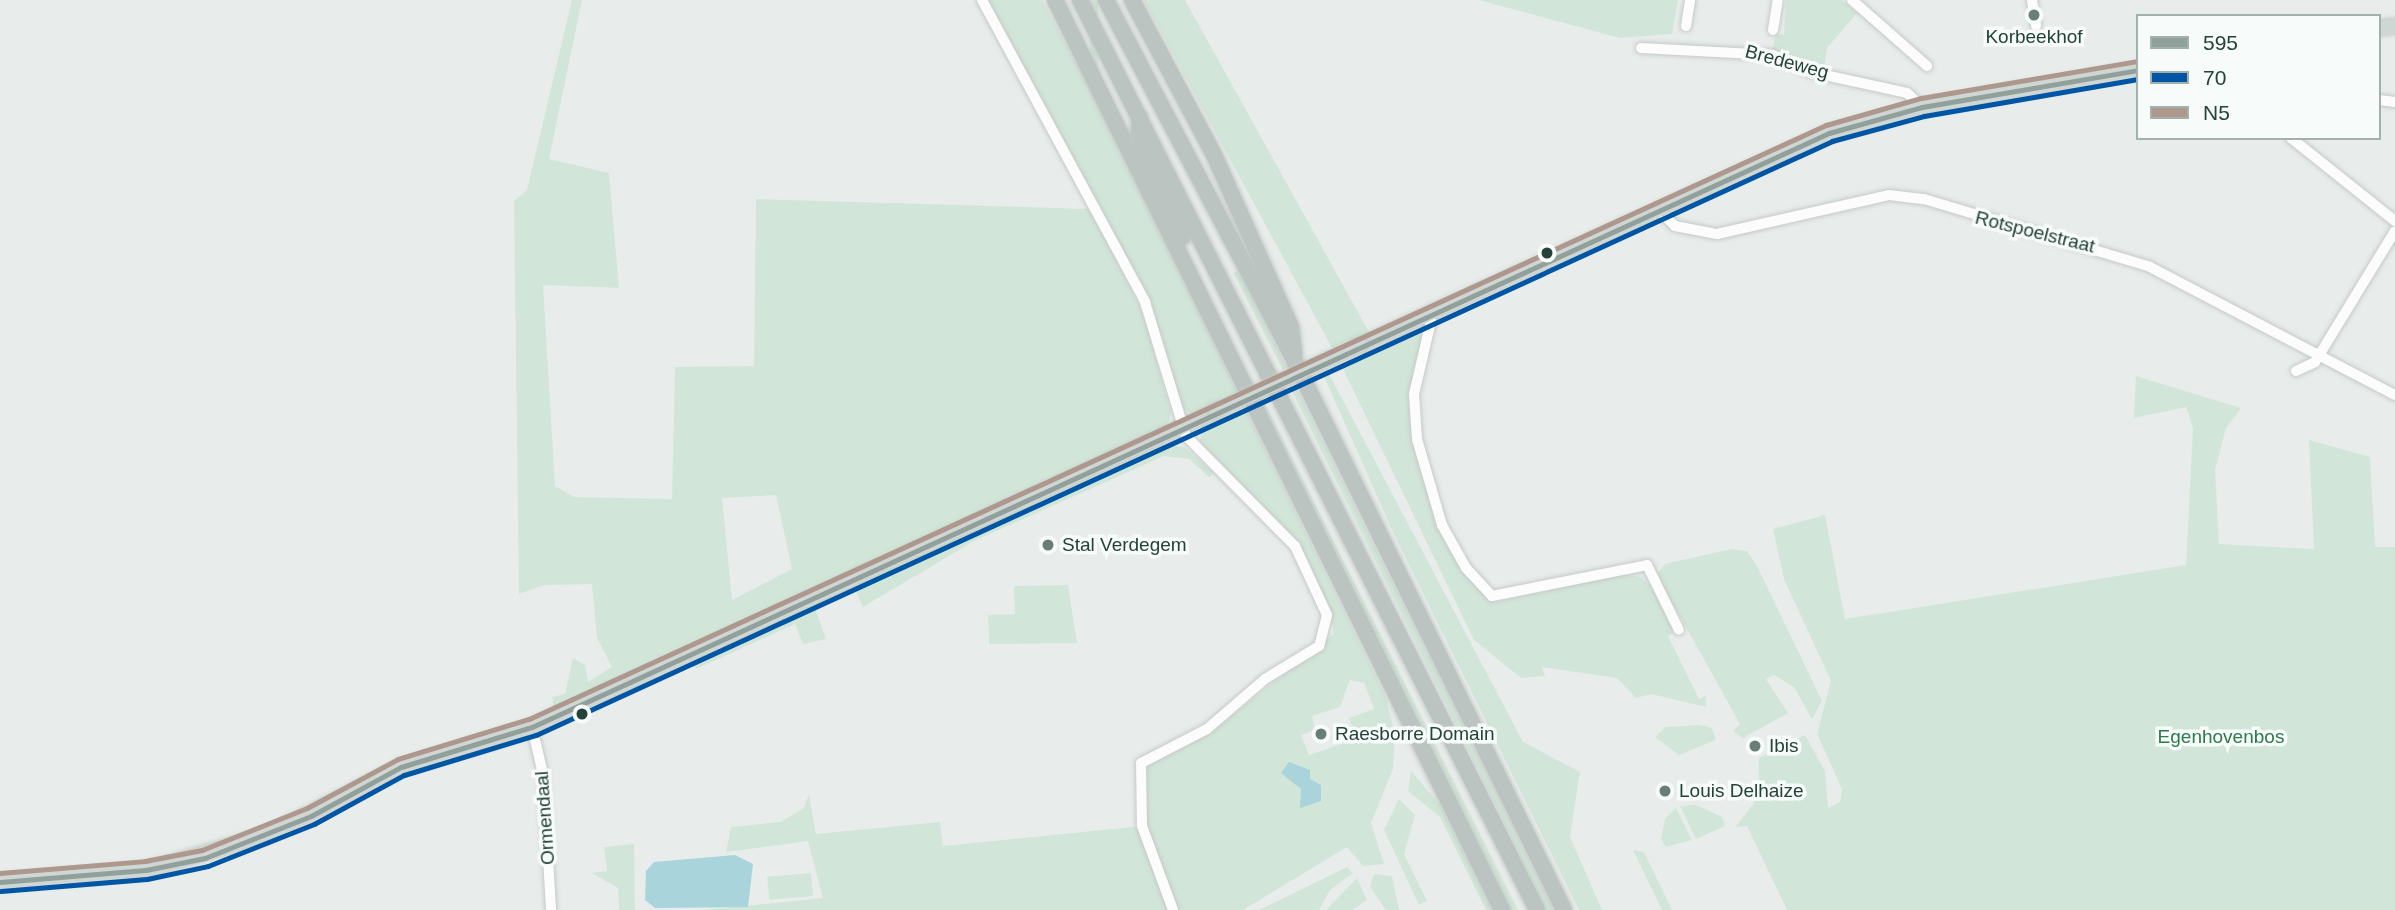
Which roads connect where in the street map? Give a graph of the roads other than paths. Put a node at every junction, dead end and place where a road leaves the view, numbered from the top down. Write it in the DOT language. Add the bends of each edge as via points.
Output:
graph roads {
  1 [pos="982,0"];
  2 [pos="1055,0"];
  3 [pos="1080,0"];
  4 [pos="1106,0"];
  5 [pos="1132,0"];
  6 [pos="1690,0"];
  7 [pos="1778,0"];
  8 [pos="1852,0"];
  9 [pos="2032,0"];
  10 [pos="1686,26"];
  11 [pos="2036,26"];
  12 [pos="1773,30"];
  13 [pos="1641,48"];
  14 [pos="1927,66"];
  15 [pos="2136,70"];
  16 [pos="1922,107"];
  17 [pos="1140,111"];
  18 [pos="2294,140"];
  19 [pos="1657,208"];
  20 [pos="2395,221"];
  21 [pos="2395,231"];
  22 [pos="1431,321"];
  23 [pos="2319,357"];
  24 [pos="1295,362"];
  25 [pos="1234,367"];
  26 [pos="2296,371"];
  27 [pos="2395,395"];
  28 [pos="1184,426"];
  29 [pos="1679,630"];
  30 [pos="532,727"];
  31 [pos="0,882"];
  32 [pos="551,910"];
  33 [pos="1173,910"];
  34 [pos="1502,910"];
  35 [pos="1537,910"];
  36 [pos="1564,910"];
  1 -- 28 [label="street" via="1144,302"];
  2 -- 25 [label="highway"];
  3 -- 17 [label="highway"];
  4 -- 24 [label="highway"];
  5 -- 24 [label="highway" via="1214,155 1292,327"];
  6 -- 10 [label="street"];
  7 -- 12 [label="street"];
  8 -- 14 [label="street"];
  9 -- 11 [label="street"];
  13 -- 16 [label="street, Bredeweg" via="1773,55 1811,72 1908,93"];
  15 -- 16 [label="main road"];
  16 -- 19 [label="main road" via="1829,133"];
  17 -- 25 [label="highway" via="1139,133"];
  17 -- 35 [label="highway"];
  18 -- 20 [label="street"];
  19 -- 23 [label="street, Rotspoelstraat" via="1675,226 1717,234 1908,194 1974,218 2106,249 2235,309"];
  19 -- 28 [label="main road, bridge"];
  21 -- 23 [label="street"];
  22 -- 29 [label="street" via="1415,394 1417,439 1443,524 1466,568 1492,596 1647,565"];
  23 -- 26 [label="street"];
  23 -- 27 [label="street, Rotspoelstraat"];
  24 -- 36 [label="highway"];
  25 -- 34 [label="highway"];
  28 -- 30 [label="main road"];
  28 -- 33 [label="street" via="1213,470 1295,546 1320,594 1327,634 1207,729 1141,763 1142,826"];
  30 -- 31 [label="main road" via="401,767 311,816 205,858 146,870"];
  30 -- 32 [label="street, Ormendaal" via="543,774"];
}
